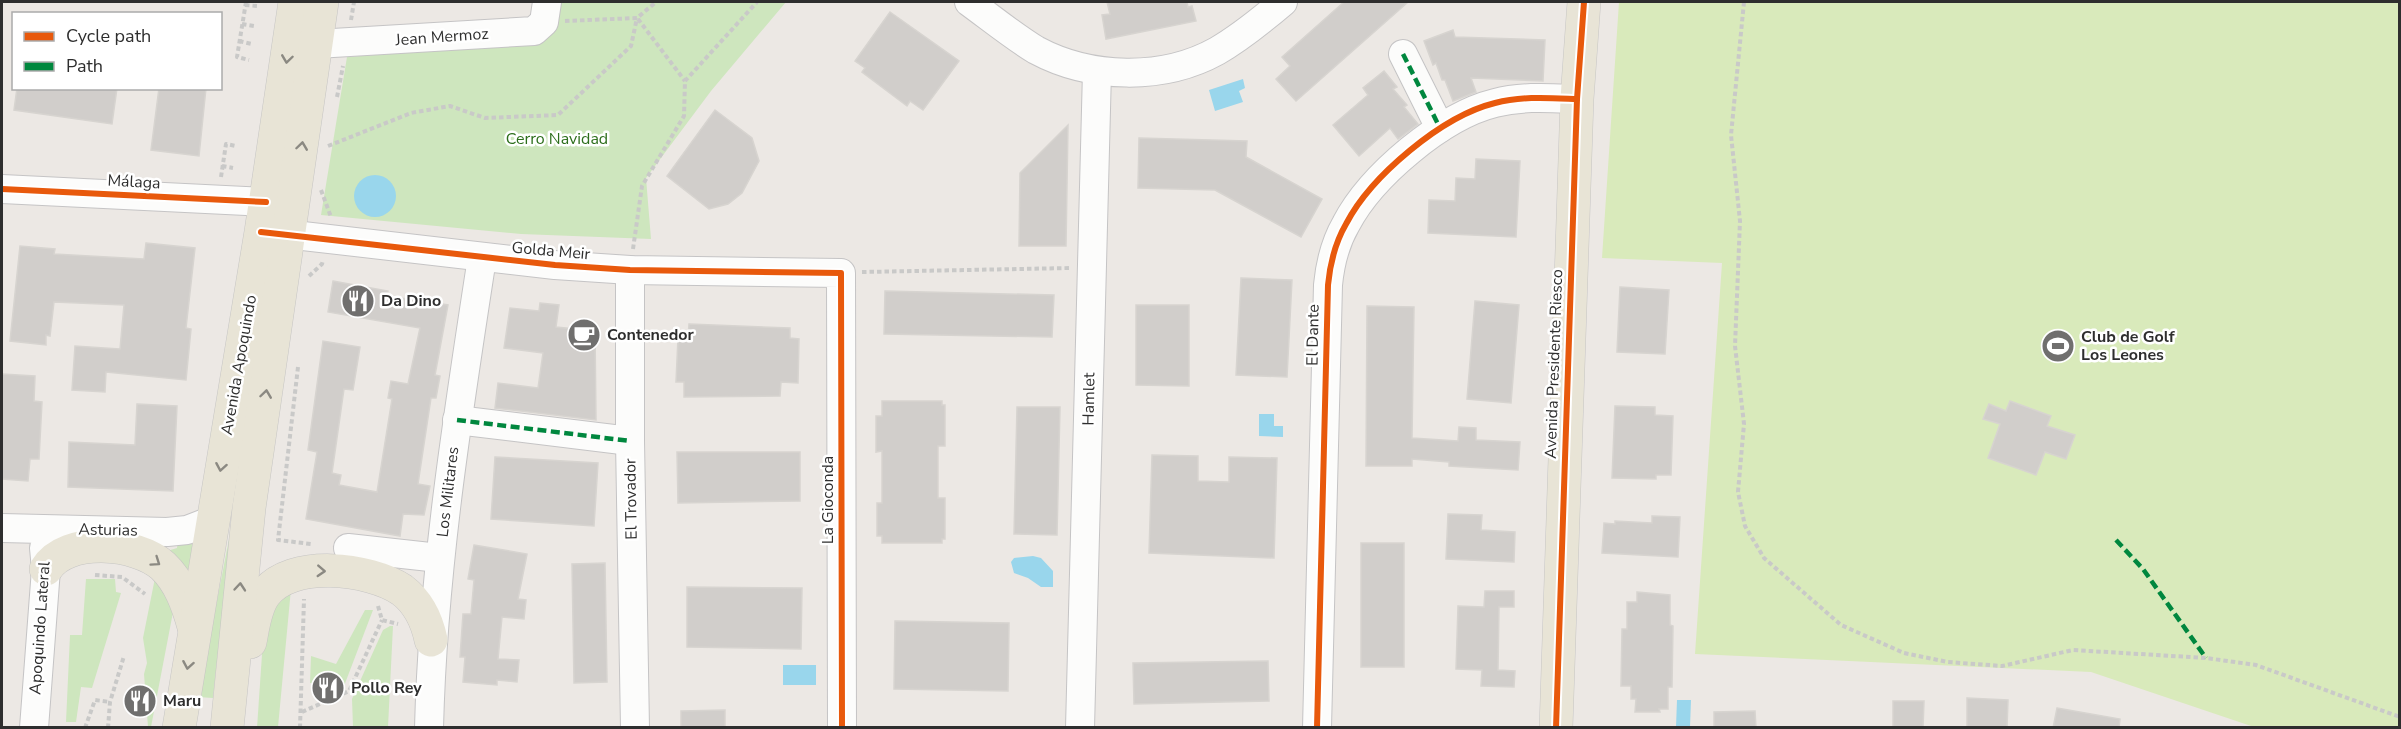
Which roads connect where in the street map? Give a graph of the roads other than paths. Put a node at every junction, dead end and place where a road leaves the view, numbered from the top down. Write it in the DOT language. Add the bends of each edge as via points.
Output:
graph roads {
  1 [pos="295,2"];
  2 [pos="322,2"];
  3 [pos="969,2"];
  4 [pos="1283,2"];
  5 [pos="1581,2"];
  6 [pos="545,12"];
  7 [pos="332,44"];
  8 [pos="1403,54"];
  9 [pos="1097,71"];
  10 [pos="1577,99"];
  11 [pos="1440,128"];
  12 [pos="2,189"];
  13 [pos="278,218"];
  14 [pos="482,258"];
  15 [pos="630,270"];
  16 [pos="841,273"];
  17 [pos="457,420"];
  18 [pos="630,441"];
  19 [pos="213,520"];
  20 [pos="2,528"];
  21 [pos="38,529"];
  22 [pos="348,548"];
  23 [pos="439,558"];
  24 [pos="46,569"];
  25 [pos="194,629"];
  26 [pos="431,640"];
  27 [pos="229,705"];
  28 [pos="181,714"];
  29 [pos="34,728"];
  30 [pos="429,728"];
  31 [pos="635,728"];
  32 [pos="842,728"];
  33 [pos="1080,728"];
  34 [pos="1317,728"];
  35 [pos="1556,728"];
  1 -- 13 [label="main road, Avenida Apoquindo, one-way"];
  2 -- 7 [label="main road, Avenida Apoquindo"];
  3 -- 9 [label="street" via="1037,50"];
  4 -- 9 [label="street" via="1232,41 1197,60 1149,71"];
  5 -- 10 [label="main road, Avenida Presidente Riesco"];
  6 -- 7 [label="street, Jean Mermoz" via="534,31"];
  13 -- 7 [label="main road, Avenida Apoquindo, one-way"];
  8 -- 11 [label="street"];
  9 -- 33 [label="street, Hamlet"];
  10 -- 11 [label="street, El Dante" via="1527,98 1494,103"];
  10 -- 35 [label="main road, Avenida Presidente Riesco"];
  11 -- 34 [label="street, El Dante" via="1398,162 1361,201 1339,239 1330,269"];
  12 -- 13 [label="street, Málaga"];
  13 -- 14 [label="street, Golda Meir" via="327,238"];
  13 -- 19 [label="main road, Avenida Apoquindo, one-way"];
  27 -- 13 [label="main road, Avenida Apoquindo, one-way"];
  14 -- 15 [label="street, Golda Meir"];
  14 -- 17 [label="street, Los Militares"];
  15 -- 16 [label="street, Golda Meir"];
  15 -- 18 [label="street, El Trovador"];
  16 -- 32 [label="street, La Gioconda"];
  17 -- 18 [label="street"];
  17 -- 23 [label="street, Los Militares"];
  18 -- 31 [label="street, El Trovador"];
  19 -- 21 [label="street, Asturias" via="187,530 167,532"];
  19 -- 25 [label="main road, Avenida Apoquindo"];
  20 -- 21 [label="street, Asturias"];
  21 -- 24 [label="street, Apoquindo Lateral"];
  22 -- 23 [label="street"];
  23 -- 26 [label="street, Los Militares"];
  24 -- 25 [label="main road, one-way" via="56,556 73,549 139,552 157,561 171,575 185,598"];
  24 -- 29 [label="street, Apoquindo Lateral"];
  25 -- 28 [label="main road, Avenida Apoquindo, one-way"];
  27 -- 26 [label="main road, one-way" via="243,669 258,607 265,594 290,576 322,570 379,579 402,590 425,618"];
  26 -- 30 [label="street, Los Militares"];
}
